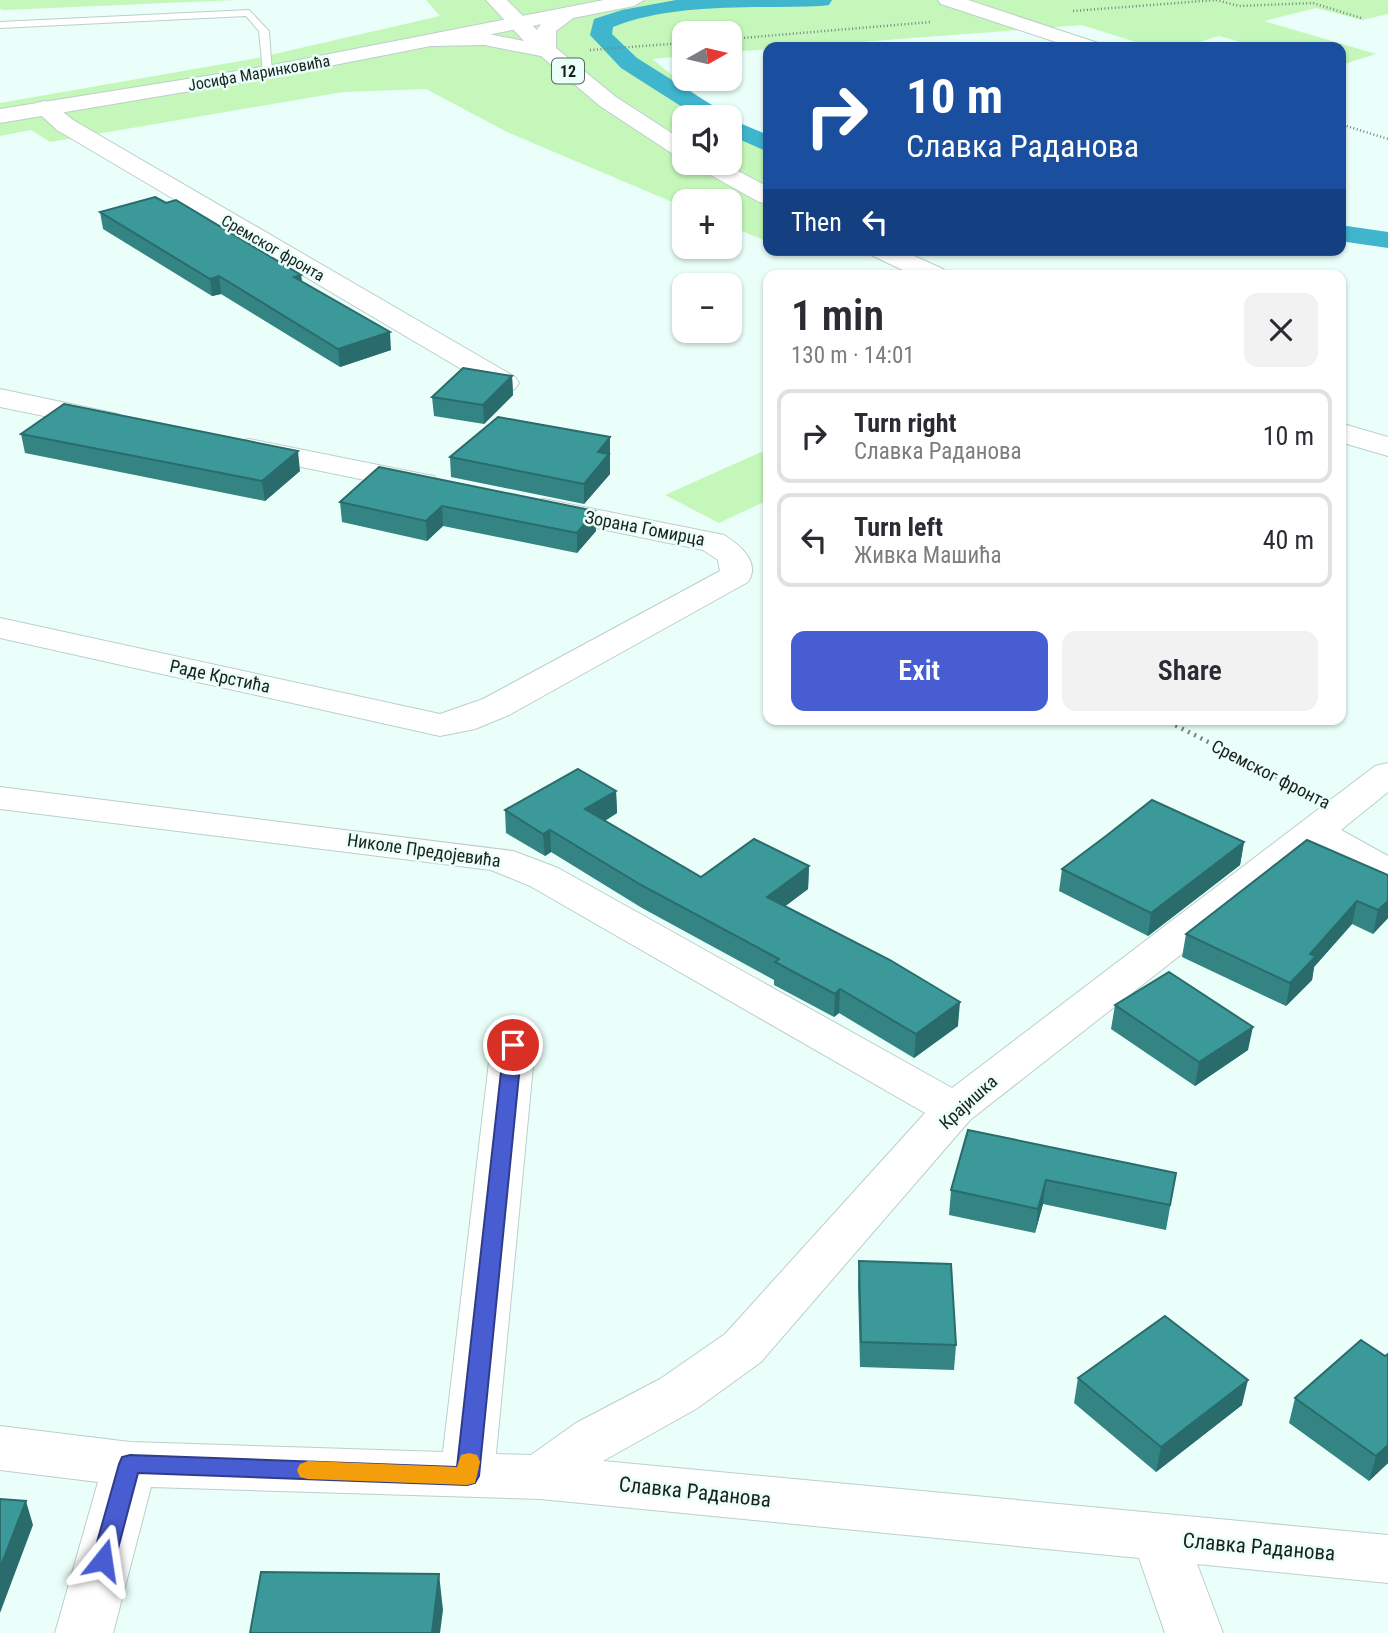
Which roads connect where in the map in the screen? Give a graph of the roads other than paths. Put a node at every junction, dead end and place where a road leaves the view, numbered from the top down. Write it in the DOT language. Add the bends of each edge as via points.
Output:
graph roads {
  1 [pos="251,0"];
  2 [pos="496,0"];
  3 [pos="634,0"];
  4 [pos="948,0"];
  5 [pos="602,6"];
  6 [pos="571,12"];
  7 [pos="249,13"];
  8 [pos="517,23"];
  9 [pos="0,25"];
  10 [pos="433,40"];
  11 [pos="1076,42"];
  12 [pos="546,51"];
  13 [pos="268,72"];
  14 [pos="44,108"];
  15 [pos="0,116"];
  16 [pos="672,143"];
  17 [pos="728,175"];
  18 [pos="763,194"];
  19 [pos="893,256"];
  20 [pos="923,270"];
  21 [pos="505,383"];
  22 [pos="0,398"];
  23 [pos="137,425"];
  24 [pos="1346,434"];
  25 [pos="219,442"];
  26 [pos="1388,447"];
  27 [pos="452,489"];
  28 [pos="521,503"];
  29 [pos="0,628"];
  30 [pos="440,725"];
  31 [pos="1388,774"];
  32 [pos="0,798"];
  33 [pos="1327,820"];
  34 [pos="1388,873"];
  35 [pos="513,1045"];
  36 [pos="954,1109"];
  37 [pos="0,1448"];
  38 [pos="130,1464"];
  39 [pos="467,1476"];
  40 [pos="540,1477"];
  41 [pos="1159,1537"];
  42 [pos="1388,1559"];
  43 [pos="84,1633"];
  44 [pos="1194,1633"];
  1 -- 7 [label="lane"];
  2 -- 5 [label="street" via="539,8"];
  2 -- 8 [label="street, 12"];
  3 -- 5 [label="street"];
  4 -- 11 [label="street"];
  5 -- 6 [label="street, Јосифа Маринковића"];
  6 -- 8 [label="street, Јосифа Маринковића"];
  6 -- 12 [label="street" via="546,30"];
  7 -- 9 [label="lane"];
  7 -- 13 [label="lane" via="264,31"];
  8 -- 10 [label="street, Јосифа Маринковића"];
  8 -- 12 [label="street, 12"];
  10 -- 12 [label="street" via="484,39"];
  10 -- 13 [label="street, Јосифа Маринковића"];
  12 -- 16 [label="street, 12" via="625,114"];
  13 -- 14 [label="street, Јосифа Маринковића"];
  14 -- 15 [label="street, Јосифа Маринковића"];
  14 -- 21 [label="street, Сремског фронта" via="77,132"];
  17 -- 18 [label="street"];
  19 -- 20 [label="street"];
  22 -- 23 [label="street"];
  24 -- 26 [label="street"];
  25 -- 27 [label="street"];
  28 -- 30 [label="street, Зорана Гомирца" via="713,542 731,553 737,563 736,575 496,707"];
  29 -- 30 [label="street, Раде Крстића"];
  31 -- 33 [label="street, Крајишка"];
  32 -- 36 [label="street, Николе Предојевића" via="499,859 544,877"];
  33 -- 34 [label="street, Сремског фронта"];
  33 -- 36 [label="street, Крајишка"];
  35 -- 39 [label="street"];
  36 -- 40 [label="street, Крајишка" via="743,1348 678,1394 595,1438"];
  37 -- 38 [label="street, Славка Раданова"];
  38 -- 39 [label="street, Славка Раданова"];
  38 -- 43 [label="street"];
  39 -- 40 [label="street, Славка Раданова"];
  40 -- 41 [label="street, Славка Раданова"];
  41 -- 42 [label="street, Славка Раданова"];
  41 -- 44 [label="street"];
}
